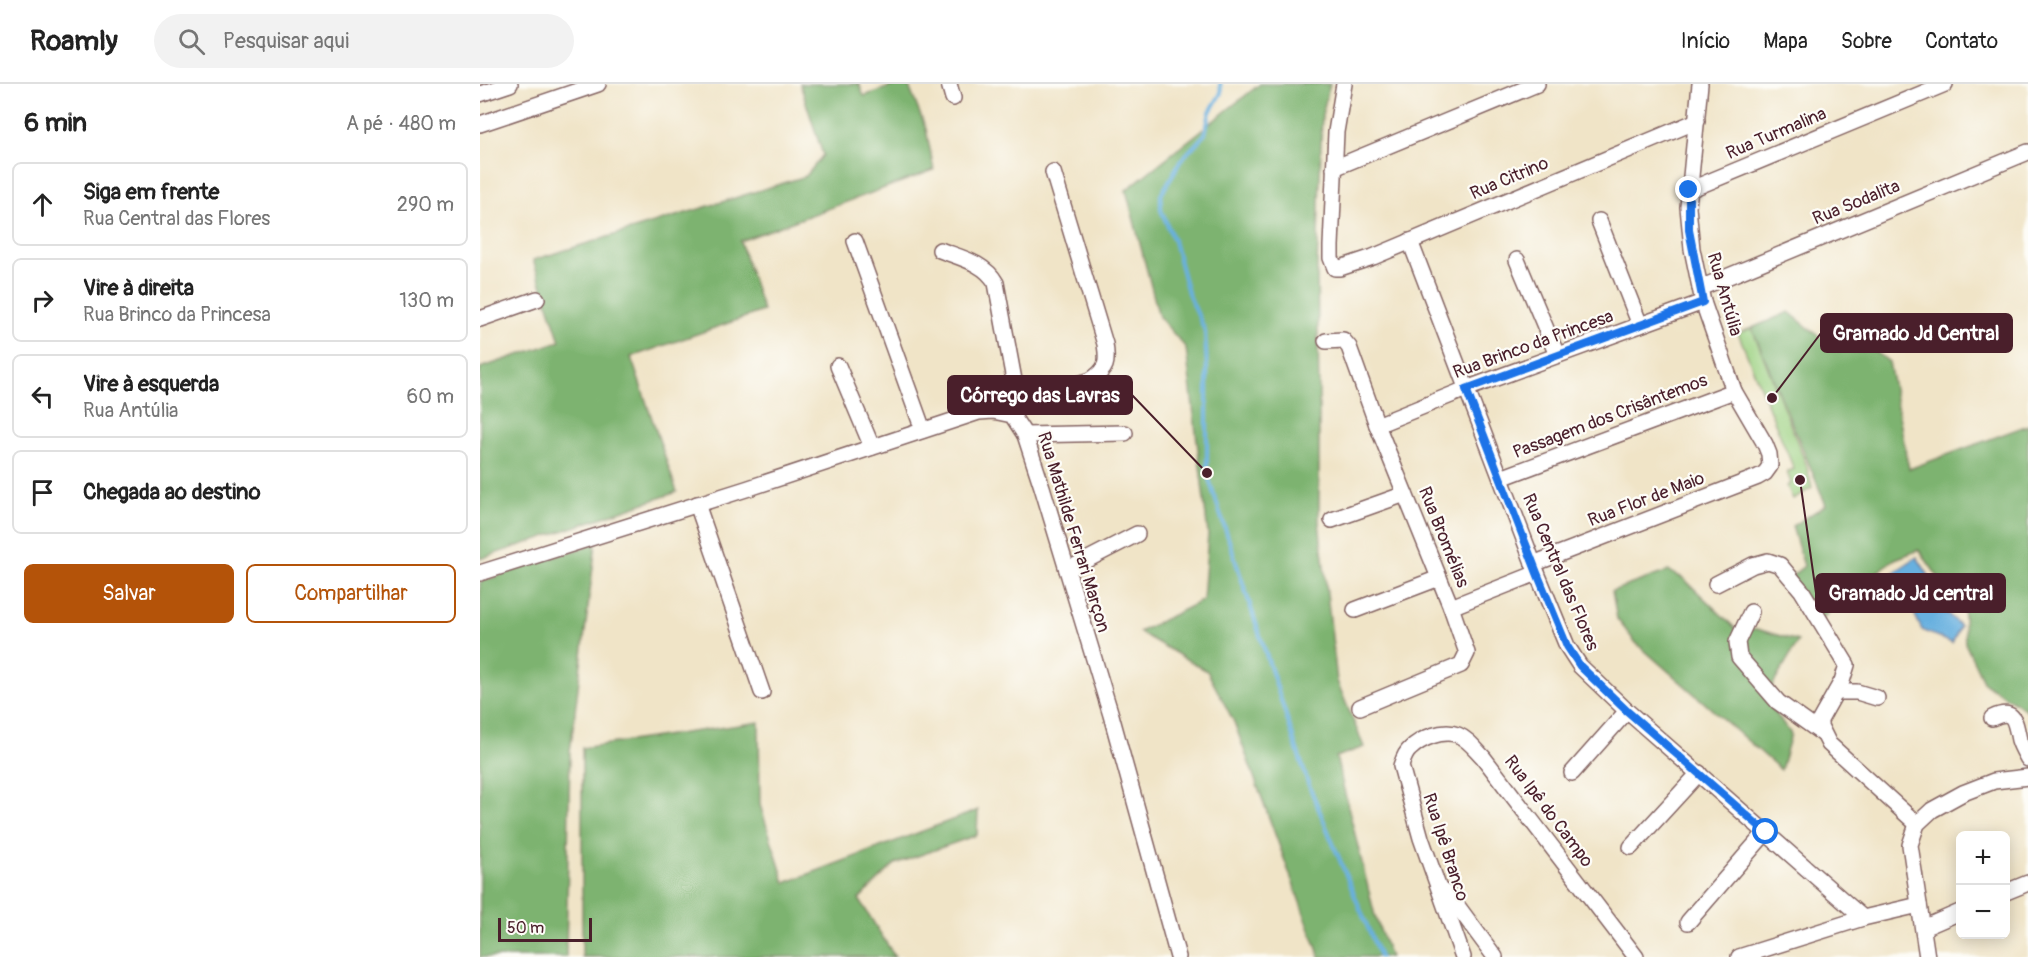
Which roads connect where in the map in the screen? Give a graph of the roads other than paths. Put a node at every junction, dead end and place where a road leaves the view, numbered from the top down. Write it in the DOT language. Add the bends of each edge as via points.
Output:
graph roads {
  1 [pos="510,84"];
  2 [pos="598,84"];
  3 [pos="1344,84"];
  4 [pos="1537,84"];
  5 [pos="1700,84"];
  6 [pos="1945,84"];
  7 [pos="480,94"];
  8 [pos="1697,121"];
  9 [pos="480,124"];
  10 [pos="2028,152"];
  11 [pos="1334,168"];
  12 [pos="1053,172"];
  13 [pos="1689,190"];
  14 [pos="1599,221"];
  15 [pos="855,241"];
  16 [pos="1410,241"];
  17 [pos="940,250"];
  18 [pos="1517,260"];
  19 [pos="1701,295"];
  20 [pos="537,299"];
  21 [pos="480,318"];
  22 [pos="1640,325"];
  23 [pos="1326,341"];
  24 [pos="1557,355"];
  25 [pos="838,366"];
  26 [pos="1466,389"];
  27 [pos="1734,391"];
  28 [pos="1013,409"];
  29 [pos="1377,425"];
  30 [pos="923,430"];
  31 [pos="1125,433"];
  32 [pos="1025,435"];
  33 [pos="872,447"];
  34 [pos="1770,466"];
  35 [pos="1501,478"];
  36 [pos="1405,494"];
  37 [pos="697,504"];
  38 [pos="1332,520"];
  39 [pos="1137,534"];
  40 [pos="1535,569"];
  41 [pos="1067,570"];
  42 [pos="480,573"];
  43 [pos="1439,578"];
  44 [pos="1716,584"];
  45 [pos="1451,607"];
  46 [pos="1355,610"];
  47 [pos="1751,612"];
  48 [pos="762,692"];
  49 [pos="1836,692"];
  50 [pos="1876,698"];
  51 [pos="1360,706"];
  52 [pos="1627,711"];
  53 [pos="1992,718"];
  54 [pos="1823,734"];
  55 [pos="1409,749"];
  56 [pos="2028,759"];
  57 [pos="1572,773"];
  58 [pos="1699,774"];
  59 [pos="2028,777"];
  60 [pos="1917,824"];
  61 [pos="1766,832"];
  62 [pos="1631,847"];
  63 [pos="2028,884"];
  64 [pos="1438,890"];
  65 [pos="2010,891"];
  66 [pos="1919,905"];
  67 [pos="1956,914"];
  68 [pos="1863,918"];
  69 [pos="1688,922"];
  70 [pos="1923,928"];
  71 [pos="1178,957"];
  72 [pos="1463,957"];
  73 [pos="1495,957"];
  74 [pos="1636,957"];
  75 [pos="1738,957"];
  76 [pos="1927,957"];
  1 -- 7 [label="street"];
  2 -- 9 [label="street"];
  3 -- 11 [label="street"];
  4 -- 11 [label="street"];
  5 -- 8 [label="street, Rua Antúlia"];
  6 -- 13 [label="street, Rua Turmalina"];
  8 -- 13 [label="street, Rua Antúlia"];
  8 -- 16 [label="street, Rua Citrino"];
  10 -- 19 [label="street, Rua Sodalita"];
  11 -- 16 [label="street, Rua Citrino" via="1331,258 1335,268"];
  12 -- 28 [label="street" via="1107,357 1105,367 1091,380"];
  13 -- 19 [label="street, Rua Antúlia" via="1689,230"];
  14 -- 22 [label="street"];
  15 -- 30 [label="street"];
  16 -- 26 [label="street, Rua Central das Flores"];
  17 -- 28 [label="street" via="984,268 996,283 1014,380"];
  18 -- 24 [label="street"];
  19 -- 22 [label="street, Rua Brinco da Princesa"];
  19 -- 27 [label="street, Rua Antúlia"];
  20 -- 21 [label="street"];
  22 -- 24 [label="street, Rua Brinco da Princesa"];
  23 -- 29 [label="street, Rua Bromélias" via="1343,340 1349,347"];
  24 -- 26 [label="street, Rua Brinco da Princesa"];
  25 -- 33 [label="street"];
  26 -- 29 [label="street, Rua Brinco da Princesa"];
  26 -- 35 [label="street, Rua Central das Flores"];
  27 -- 34 [label="street, Rua Antúlia" via="1765,444"];
  27 -- 35 [label="street, Passagem dos Crisântemos"];
  28 -- 30 [label="street" via="980,412"];
  28 -- 32 [label="street, Rua Mathilde Ferrari Marçon"];
  29 -- 36 [label="street, Rua Bromélias"];
  30 -- 33 [label="street"];
  31 -- 32 [label="street"];
  32 -- 41 [label="street, Rua Mathilde Ferrari Marçon"];
  33 -- 37 [label="street"];
  34 -- 40 [label="street, Rua Flor de Maio" via="1758,477"];
  35 -- 40 [label="street, Rua Central das Flores"];
  36 -- 38 [label="street"];
  36 -- 43 [label="street, Rua Bromélias"];
  37 -- 42 [label="street"];
  37 -- 48 [label="street"];
  39 -- 41 [label="street"];
  40 -- 45 [label="street, Rua Flor de Maio"];
  40 -- 52 [label="street, Rua Central das Flores" via="1567,646 1580,666"];
  41 -- 71 [label="street, Rua Mathilde Ferrari Marçon" via="1112,715"];
  43 -- 45 [label="street, Rua Bromélias"];
  43 -- 46 [label="street"];
  44 -- 49 [label="street" via="1753,565 1768,561 1780,565 1802,591 1847,665"];
  45 -- 51 [label="street, Rua Bromélias" via="1466,647 1461,665"];
  47 -- 54 [label="street" via="1737,642 1740,657 1778,702"];
  49 -- 50 [label="street" via="1865,693"];
  49 -- 54 [label="street" via="1820,720"];
  52 -- 57 [label="street"];
  52 -- 58 [label="street, Rua Central das Flores"];
  53 -- 56 [label="street" via="2003,713 2013,718"];
  54 -- 60 [label="street" via="1829,744"];
  55 -- 64 [label="street, Rua Ipê Branco" via="1401,766 1403,777"];
  55 -- 74 [label="street, Rua Ipê do Campo" via="1440,734 1461,736 1468,742"];
  58 -- 61 [label="street, Rua Central das Flores"];
  58 -- 62 [label="street"];
  59 -- 60 [label="street" via="1994,782 1963,793 1932,810"];
  60 -- 66 [label="street" via="1910,845"];
  61 -- 68 [label="street, Rua Central das Flores"];
  61 -- 69 [label="street"];
  63 -- 65 [label="street"];
  64 -- 72 [label="street, Rua Ipê Branco"];
  64 -- 73 [label="street" via="1450,896"];
  66 -- 68 [label="street"];
  66 -- 70 [label="street"];
  67 -- 70 [label="street"];
  68 -- 75 [label="street"];
  70 -- 76 [label="street"];
}
